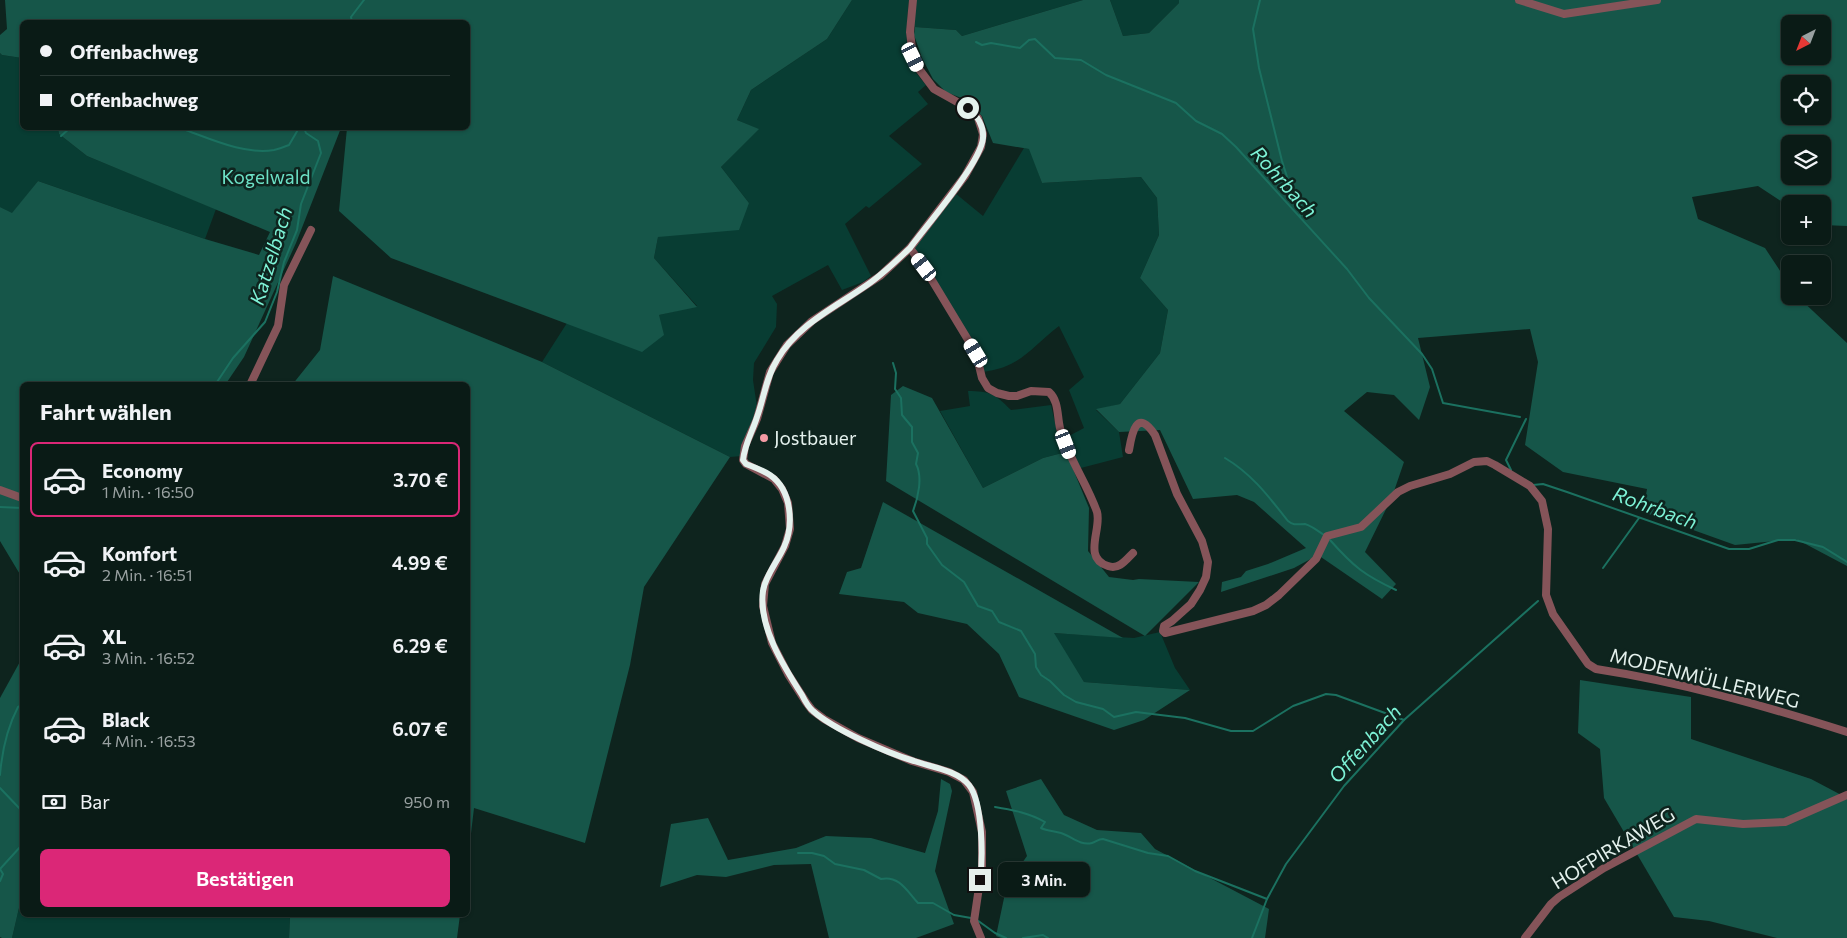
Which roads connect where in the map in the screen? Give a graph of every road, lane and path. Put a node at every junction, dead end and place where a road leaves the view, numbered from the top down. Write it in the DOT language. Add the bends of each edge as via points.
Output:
graph roads {
  1 [pos="913,0"];
  2 [pos="1519,0"];
  3 [pos="1657,0"];
  4 [pos="311,230"];
  5 [pos="910,248"];
  6 [pos="251,382"];
  7 [pos="1129,450"];
  8 [pos="0,490"];
  9 [pos="20,497"];
  10 [pos="1132,553"];
  11 [pos="1847,732"];
  12 [pos="1847,795"];
  13 [pos="981,938"];
  14 [pos="1525,938"];
  1 -- 5 [label="street" via="910,42 919,69 938,93 974,112 984,139 965,176"];
  2 -- 3 [label="street" via="1564,14"];
  4 -- 6 [label="street" via="284,285 278,326"];
  5 -- 10 [label="street" via="976,353 988,388 996,394 1009,396 1032,391 1049,392 1054,396 1069,453 1097,512 1094,543 1098,560 1106,566 1116,567"];
  5 -- 13 [label="street" via="880,276 812,321 787,345 770,372 743,460 774,479 788,503 790,529 765,584 763,606 772,644 806,702 824,719 858,738 912,761 949,772 964,780 973,792 982,832 982,867 974,921"];
  7 -- 11 [label="street, MODENMÜLLERWEG" via="1134,428 1138,424 1150,427 1177,494 1206,551 1208,568 1200,590 1185,610 1164,626 1164,632 1266,606 1316,559 1327,536 1361,527 1403,489 1450,474 1474,462 1487,461 1530,486 1542,501 1548,529 1546,595 1554,614 1588,664 1596,669 1736,699"];
  8 -- 9 [label="street"];
  12 -- 14 [label="street, HOFPIRKAWEG" via="1785,822 1743,824 1696,819 1604,868 1559,897"];
}
